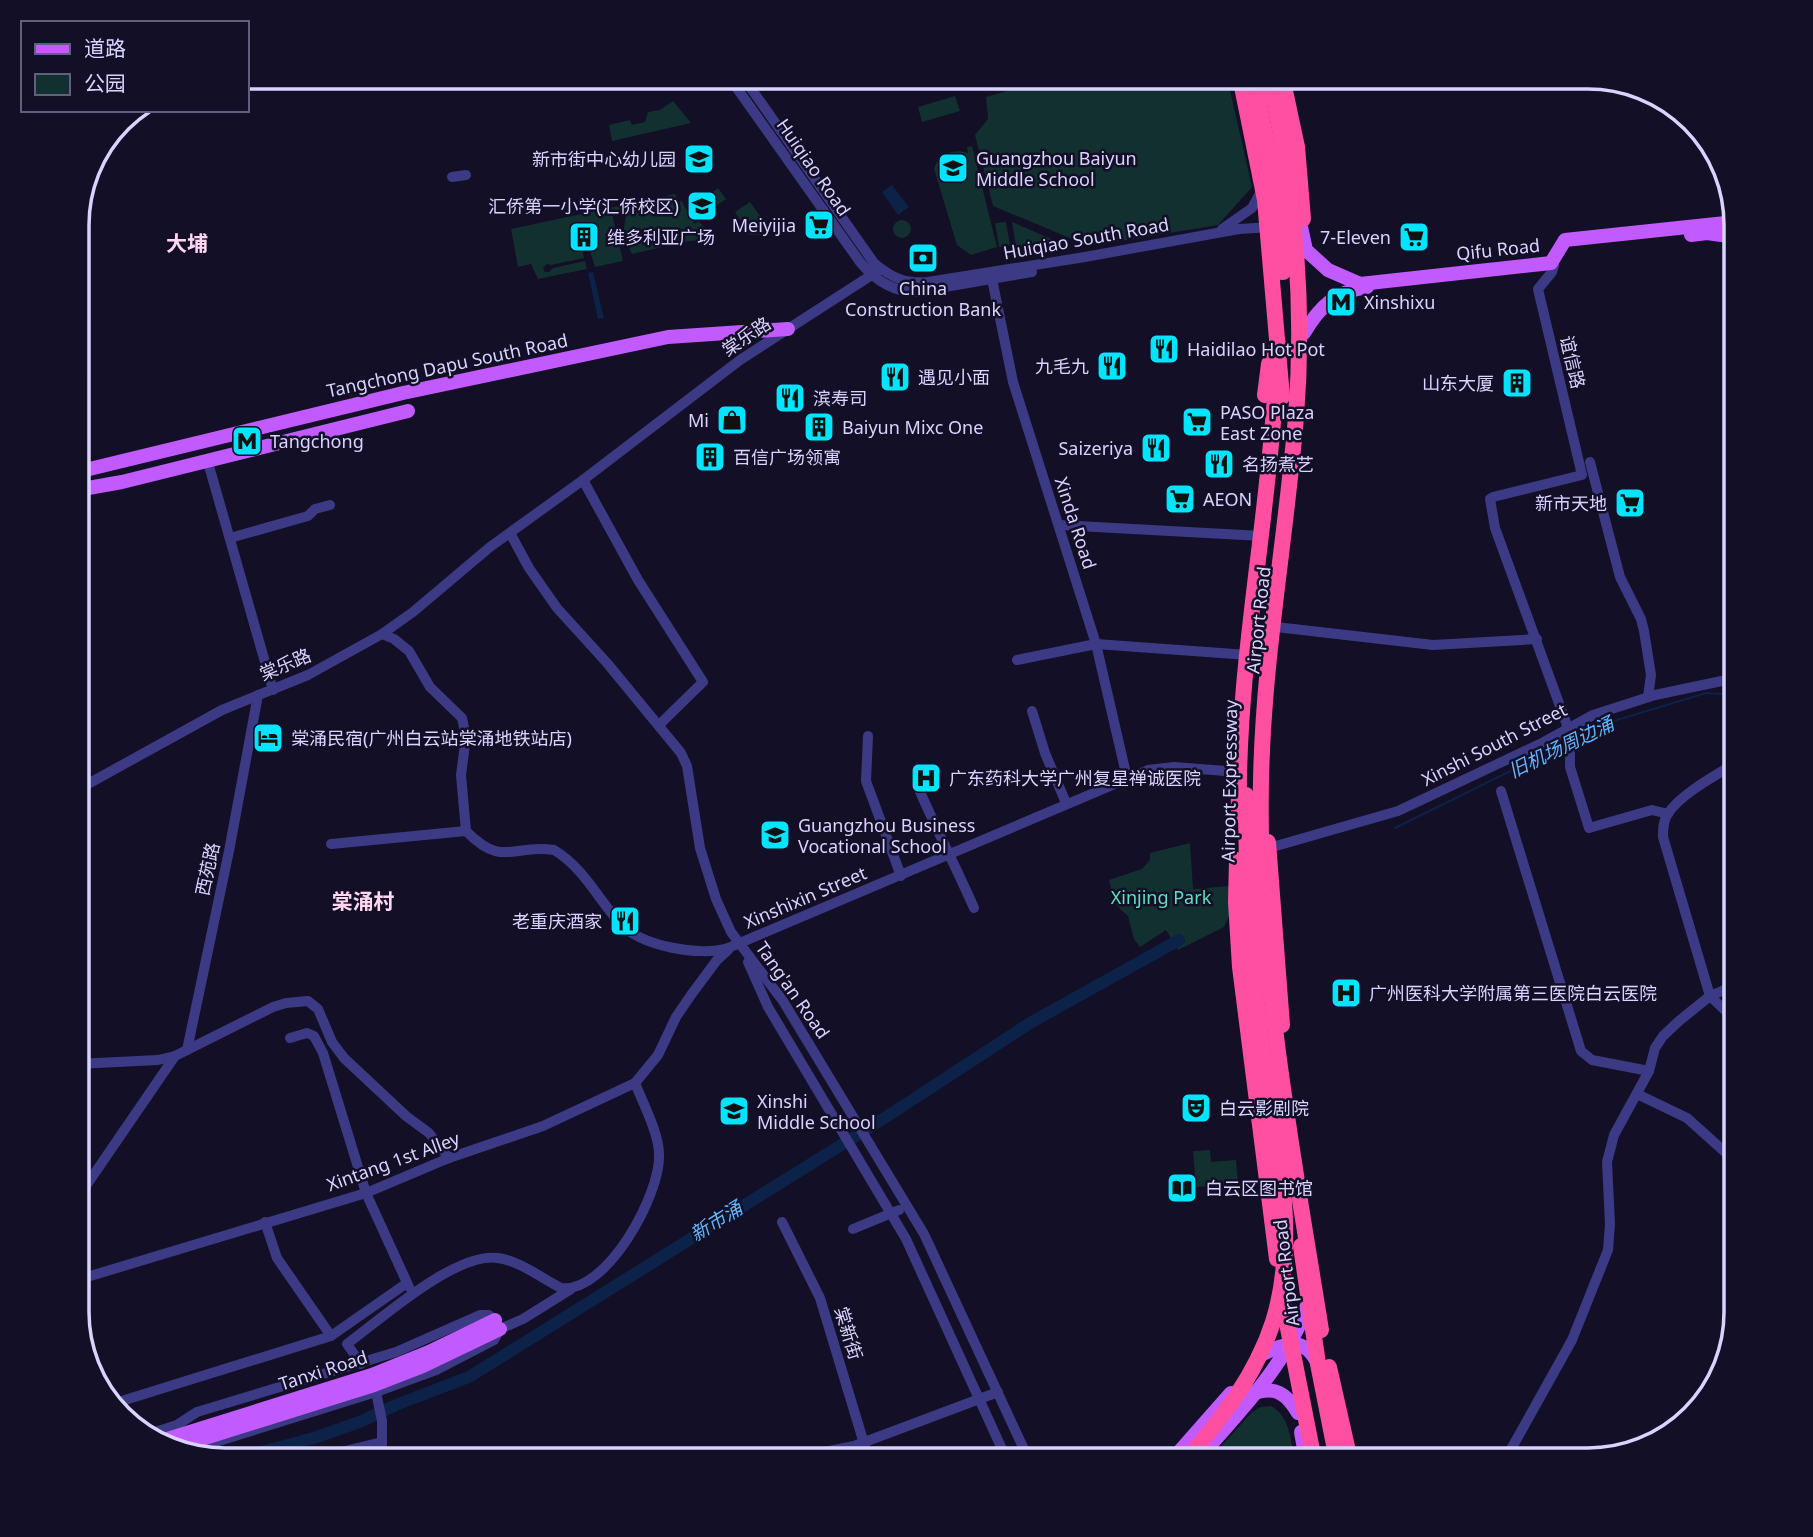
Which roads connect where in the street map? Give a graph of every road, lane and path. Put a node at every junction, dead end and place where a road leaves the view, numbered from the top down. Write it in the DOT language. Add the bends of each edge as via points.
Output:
graph roads {
  1 [pos="1243,89"];
  2 [pos="1254,89"];
  3 [pos="1255,89"];
  4 [pos="1276,89"];
  5 [pos="1277,89"];
  6 [pos="738,90"];
  7 [pos="752,90"];
  8 [pos="466,175"];
  9 [pos="1269,175"];
  10 [pos="452,177"];
  11 [pos="1298,213"];
  12 [pos="1724,228"];
  13 [pos="1276,230"];
  14 [pos="1299,232"];
  15 [pos="1216,233"];
  16 [pos="1552,265"];
  17 [pos="877,272"];
  18 [pos="1011,272"];
  19 [pos="992,279"];
  20 [pos="788,329"];
  21 [pos="1304,333"];
  22 [pos="403,393"];
  23 [pos="1282,397"];
  24 [pos="408,411"];
  25 [pos="207,459"];
  26 [pos="1590,461"];
  27 [pos="118,462"];
  28 [pos="90,464"];
  29 [pos="90,469"];
  30 [pos="583,480"];
  31 [pos="122,482"];
  32 [pos="90,488"];
  33 [pos="90,492"];
  34 [pos="330,505"];
  35 [pos="1059,525"];
  36 [pos="510,533"];
  37 [pos="1262,536"];
  38 [pos="230,538"];
  39 [pos="1276,627"];
  40 [pos="382,634"];
  41 [pos="1537,639"];
  42 [pos="1096,644"];
  43 [pos="1248,655"];
  44 [pos="1017,660"];
  45 [pos="1724,681"];
  46 [pos="274,690"];
  47 [pos="258,695"];
  48 [pos="1648,697"];
  49 [pos="1032,711"];
  50 [pos="659,725"];
  51 [pos="1566,732"];
  52 [pos="868,736"];
  53 [pos="1724,770"];
  54 [pos="1239,772"];
  55 [pos="1127,778"];
  56 [pos="90,783"];
  57 [pos="918,787"];
  58 [pos="1501,791"];
  59 [pos="1246,795"];
  60 [pos="1066,803"];
  61 [pos="1668,814"];
  62 [pos="466,831"];
  63 [pos="331,844"];
  64 [pos="1269,848"];
  65 [pos="951,855"];
  66 [pos="901,876"];
  67 [pos="974,908"];
  68 [pos="1247,919"];
  69 [pos="739,944"];
  70 [pos="1724,990"];
  71 [pos="1710,996"];
  72 [pos="1724,1009"];
  73 [pos="290,1038"];
  74 [pos="187,1051"];
  75 [pos="174,1056"];
  76 [pos="90,1063"];
  77 [pos="1648,1071"];
  78 [pos="635,1083"];
  79 [pos="1637,1094"];
  80 [pos="1724,1151"];
  81 [pos="449,1158"];
  82 [pos="90,1180"];
  83 [pos="366,1193"];
  84 [pos="908,1205"];
  85 [pos="892,1213"];
  86 [pos="265,1222"];
  87 [pos="782,1222"];
  88 [pos="853,1228"];
  89 [pos="1304,1275"];
  90 [pos="90,1276"];
  91 [pos="1281,1276"];
  92 [pos="407,1283"];
  93 [pos="573,1287"];
  94 [pos="413,1295"];
  95 [pos="1308,1302"];
  96 [pos="497,1324"];
  97 [pos="476,1335"];
  98 [pos="331,1336"];
  99 [pos="1289,1344"];
  100 [pos="1258,1356"];
  101 [pos="361,1364"];
  102 [pos="1318,1364"];
  103 [pos="376,1392"];
  104 [pos="998,1392"];
  105 [pos="1323,1393"];
  106 [pos="1252,1394"];
  107 [pos="1296,1396"];
  108 [pos="980,1400"];
  109 [pos="123,1401"];
  110 [pos="1298,1413"];
  111 [pos="159,1431"];
  112 [pos="173,1437"];
  113 [pos="382,1442"];
  114 [pos="864,1442"];
  115 [pos="190,1443"];
  116 [pos="204,1446"];
  117 [pos="357,1448"];
  118 [pos="382,1448"];
  119 [pos="838,1448"];
  120 [pos="866,1448"];
  121 [pos="1002,1448"];
  122 [pos="1024,1448"];
  123 [pos="1182,1448"];
  124 [pos="1196,1448"];
  125 [pos="1207,1448"];
  126 [pos="1304,1448"];
  127 [pos="1312,1448"];
  128 [pos="1334,1448"];
  129 [pos="1336,1448"];
  130 [pos="1337,1448"];
  131 [pos="1512,1448"];
  1 -- 23 [label="highway, bridge" via="1269,232"];
  2 -- 9 [label="highway"];
  3 -- 23 [label="highway, Airport Expressway, bridge" via="1272,164 1281,242"];
  4 -- 130 [label="highway, Airport Expressway, bridge" via="1294,216 1299,354 1293,450 1265,689 1261,865 1274,1027"];
  5 -- 11 [label="highway, Airport Road"];
  6 -- 17 [label="street, Huiqiao Road" via="860,262"];
  7 -- 17 [label="street, Huiqiao Road"];
  8 -- 10 [label="street"];
  9 -- 13 [label="highway"];
  9 -- 15 [label="street" via="1252,208"];
  11 -- 14 [label="highway, Airport Road"];
  11 -- 16 [label="main road, Qifu Road" via="1306,250 1328,270 1360,284"];
  12 -- 16 [label="main road, Qifu Road" via="1567,246"];
  13 -- 14 [label="street, Huiqiao South Road"];
  13 -- 15 [label="street, Huiqiao South Road"];
  13 -- 18 [label="street, Huiqiao South Road"];
  13 -- 37 [label="highway, Airport Road" via="1278,344 1265,385 1262,445 1269,478"];
  14 -- 21 [label="highway, Airport Road"];
  15 -- 18 [label="street, Huiqiao South Road"];
  16 -- 21 [label="main road, Qifu Road" via="1361,288 1322,306"];
  16 -- 41 [label="street, 谊信路" via="1552,272 1538,289 1582,475 1490,499 1495,528"];
  17 -- 18 [label="street, Huiqiao South Road" via="914,283"];
  17 -- 19 [label="street, Huiqiao South Road" via="883,283 906,292"];
  17 -- 20 [label="street, 棠乐路"];
  18 -- 19 [label="street, Huiqiao South Road"];
  19 -- 35 [label="street, Xinda Road" via="1018,400"];
  20 -- 22 [label="main road, Tangchong Dapu South Road" via="668,337"];
  20 -- 30 [label="street, 棠乐路" via="740,360"];
  21 -- 39 [label="highway, Airport Road" via="1296,458"];
  22 -- 24 [label="street"];
  22 -- 27 [label="main road, Tangchong Dapu South Road"];
  23 -- 59 [label="highway, Airport Expressway" via="1251,681"];
  24 -- 25 [label="main road, Tangchong Dapu South Road"];
  25 -- 31 [label="main road, Tangchong Dapu South Road"];
  25 -- 38 [label="street"];
  26 -- 48 [label="street" via="1620,577 1641,618 1651,675"];
  27 -- 28 [label="main road"];
  27 -- 29 [label="main road"];
  30 -- 36 [label="street, 棠乐路"];
  30 -- 50 [label="street" via="638,580 703,682"];
  31 -- 32 [label="main road"];
  31 -- 33 [label="main road"];
  34 -- 38 [label="street" via="308,516"];
  35 -- 37 [label="street"];
  35 -- 42 [label="street, Xinda Road"];
  36 -- 40 [label="street, 棠乐路"];
  36 -- 50 [label="street" via="557,608"];
  37 -- 43 [label="highway, Airport Road"];
  38 -- 46 [label="street"];
  39 -- 41 [label="street" via="1433,645"];
  39 -- 64 [label="highway, Airport Road" via="1267,735"];
  40 -- 46 [label="street, 棠乐路"];
  40 -- 62 [label="street" via="409,651 430,687 462,718 467,737 461,775"];
  41 -- 51 [label="street"];
  42 -- 43 [label="street"];
  42 -- 44 [label="street"];
  42 -- 55 [label="street, Xinda Road"];
  43 -- 54 [label="highway, Airport Road"];
  45 -- 48 [label="street, Xinshi South Street"];
  46 -- 47 [label="street, 棠乐路"];
  47 -- 56 [label="street, 棠乐路"];
  47 -- 74 [label="street, 西苑路"];
  48 -- 51 [label="street, Xinshi South Street" via="1593,715"];
  49 -- 60 [label="street"];
  50 -- 69 [label="street" via="687,766 700,848 716,899"];
  51 -- 61 [label="street" via="1570,767 1588,828 1652,810"];
  51 -- 64 [label="street, Xinshi South Street" via="1398,811"];
  52 -- 66 [label="street" via="866,781"];
  53 -- 61 [label="street"];
  54 -- 55 [label="street, Xinshixin Street" via="1160,768"];
  54 -- 68 [label="highway, Airport Road"];
  55 -- 60 [label="street, Xinshixin Street"];
  57 -- 65 [label="street"];
  58 -- 77 [label="street" via="1581,1051 1592,1060"];
  59 -- 124 [label="highway, Airport Expressway, bridge" via="1250,942 1282,1185 1285,1265 1273,1321 1256,1364"];
  59 -- 127 [label="highway, bridge" via="1236,876 1240,967 1282,1297"];
  60 -- 65 [label="street, Xinshixin Street"];
  61 -- 71 [label="street" via="1663,837"];
  62 -- 63 [label="street"];
  62 -- 69 [label="street" via="501,854 548,849 560,853 623,927 640,937 698,953"];
  64 -- 89 [label="highway, Airport Road"];
  65 -- 66 [label="street, Xinshixin Street"];
  65 -- 67 [label="street"];
  66 -- 69 [label="street, Xinshixin Street"];
  68 -- 91 [label="main road, Airport Road" via="1251,1020"];
  68 -- 128 [label="highway, bridge" via="1264,996 1295,1317 1306,1380"];
  69 -- 78 [label="street" via="710,969 676,1017 658,1055"];
  69 -- 84 [label="street, Tang'an Road" via="783,1001"];
  69 -- 85 [label="street, Tang'an Road" via="768,1007"];
  70 -- 71 [label="street"];
  71 -- 72 [label="street"];
  71 -- 77 [label="street" via="1663,1036"];
  73 -- 83 [label="street" via="307,1033 323,1052"];
  74 -- 75 [label="street"];
  74 -- 81 [label="street" via="273,1007 308,1001 318,1009 344,1058 429,1133"];
  75 -- 76 [label="street"];
  75 -- 82 [label="street"];
  77 -- 79 [label="street"];
  78 -- 81 [label="street, Xintang 1st Alley" via="543,1126"];
  78 -- 93 [label="street" via="659,1149 654,1186 624,1244 592,1276"];
  79 -- 80 [label="street" via="1687,1118"];
  79 -- 131 [label="street" via="1614,1135 1607,1162 1608,1250 1572,1340"];
  81 -- 83 [label="street, Xintang 1st Alley"];
  83 -- 86 [label="street, Xintang 1st Alley"];
  83 -- 92 [label="street"];
  84 -- 85 [label="street"];
  84 -- 104 [label="street, Tang'an Road"];
  85 -- 88 [label="street"];
  85 -- 108 [label="street, Tang'an Road"];
  86 -- 90 [label="street, Xintang 1st Alley"];
  86 -- 98 [label="street" via="277,1258"];
  87 -- 114 [label="street, 棠新街" via="820,1298"];
  89 -- 91 [label="highway" via="1301,1288 1293,1292"];
  89 -- 95 [label="highway, Airport Road"];
  91 -- 99 [label="main road"];
  91 -- 100 [label="main road" via="1276,1317"];
  92 -- 94 [label="street"];
  92 -- 98 [label="street"];
  93 -- 94 [label="street" via="561,1287 494,1258 459,1266"];
  93 -- 96 [label="street" via="523,1319"];
  94 -- 101 [label="street" via="347,1344"];
  95 -- 99 [label="main road"];
  95 -- 102 [label="highway, Airport Road"];
  96 -- 97 [label="main road, Tanxi Road"];
  96 -- 101 [label="street" via="489,1315 481,1315"];
  96 -- 103 [label="street" via="494,1340 436,1370"];
  97 -- 112 [label="main road, Tanxi Road" via="372,1375"];
  97 -- 115 [label="main road, Tanxi Road" via="423,1366 374,1385"];
  98 -- 109 [label="street"];
  99 -- 100 [label="main road"];
  99 -- 102 [label="main road" via="1305,1346"];
  99 -- 106 [label="main road"];
  99 -- 107 [label="main road"];
  100 -- 123 [label="main road"];
  101 -- 111 [label="street" via="197,1412"];
  102 -- 105 [label="highway, Airport Road"];
  103 -- 113 [label="street"];
  103 -- 116 [label="street"];
  104 -- 108 [label="street"];
  104 -- 122 [label="street, Tang'an Road"];
  105 -- 107 [label="highway" via="1308,1385"];
  105 -- 129 [label="highway, Airport Road"];
  106 -- 110 [label="main road" via="1278,1391 1291,1400"];
  106 -- 125 [label="main road"];
  107 -- 110 [label="main road"];
  108 -- 114 [label="street"];
  108 -- 121 [label="street, Tang'an Road"];
  110 -- 126 [label="main road"];
  113 -- 117 [label="street"];
  113 -- 118 [label="street"];
  114 -- 119 [label="street"];
  114 -- 120 [label="street, 棠新街"];
}
